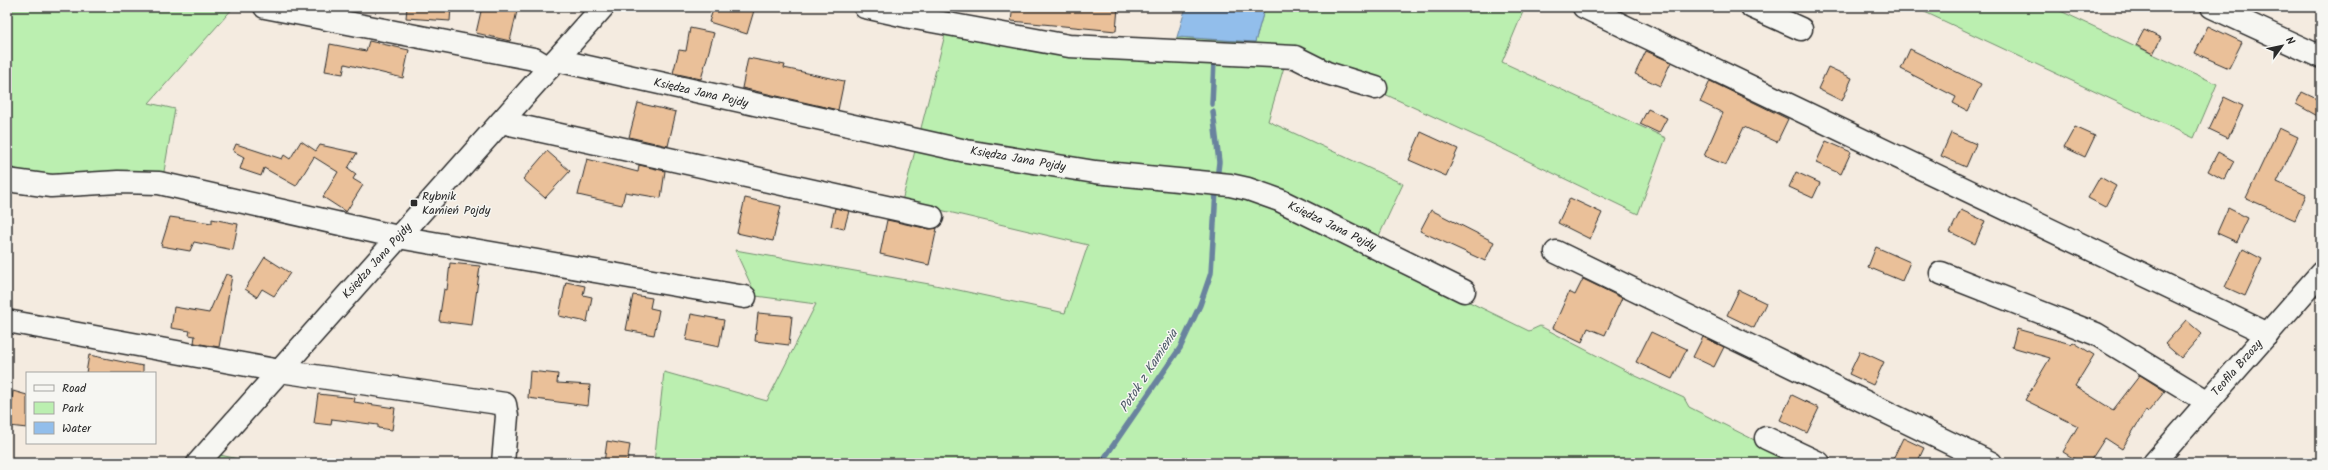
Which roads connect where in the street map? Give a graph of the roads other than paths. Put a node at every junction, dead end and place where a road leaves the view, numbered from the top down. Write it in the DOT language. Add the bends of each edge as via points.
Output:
graph roads {
  1 [pos="265,7"];
  2 [pos="603,7"];
  3 [pos="865,7"];
  4 [pos="1584,7"];
  5 [pos="1752,7"];
  6 [pos="2212,7"];
  7 [pos="1801,29"];
  8 [pos="2321,57"];
  9 [pos="553,64"];
  10 [pos="1376,88"];
  11 [pos="501,122"];
  12 [pos="7,180"];
  13 [pos="932,217"];
  14 [pos="398,236"];
  15 [pos="1556,252"];
  16 [pos="1940,273"];
  17 [pos="2321,273"];
  18 [pos="1464,291"];
  19 [pos="744,297"];
  20 [pos="11,325"];
  21 [pos="2268,334"];
  22 [pos="280,371"];
  23 [pos="2208,402"];
  24 [pos="1766,438"];
  25 [pos="198,463"];
  26 [pos="503,463"];
  27 [pos="1819,463"];
  28 [pos="1990,463"];
  29 [pos="2154,463"];
  1 -- 9 [label="street"];
  2 -- 9 [label="street, Księdza Jana Pojdy"];
  3 -- 10 [label="street" via="1069,46 1295,57 1327,73"];
  4 -- 21 [label="street"];
  5 -- 7 [label="street"];
  6 -- 8 [label="street"];
  9 -- 11 [label="street, Księdza Jana Pojdy"];
  9 -- 18 [label="street, Księdza Jana Pojdy" via="1006,158 1096,172 1248,189 1280,200"];
  11 -- 13 [label="street"];
  11 -- 14 [label="street, Księdza Jana Pojdy"];
  12 -- 14 [label="street" via="51,186 118,182 159,183"];
  14 -- 19 [label="street"];
  14 -- 22 [label="street, Księdza Jana Pojdy"];
  15 -- 28 [label="street"];
  16 -- 23 [label="street" via="2096,334"];
  17 -- 21 [label="street, Teofila Brzozy"];
  20 -- 22 [label="street"];
  21 -- 23 [label="street, Teofila Brzozy"];
  22 -- 25 [label="street, Księdza Jana Pojdy"];
  22 -- 26 [label="street" via="505,404 507,416"];
  23 -- 29 [label="street, Teofila Brzozy"];
  24 -- 27 [label="street"];
}
